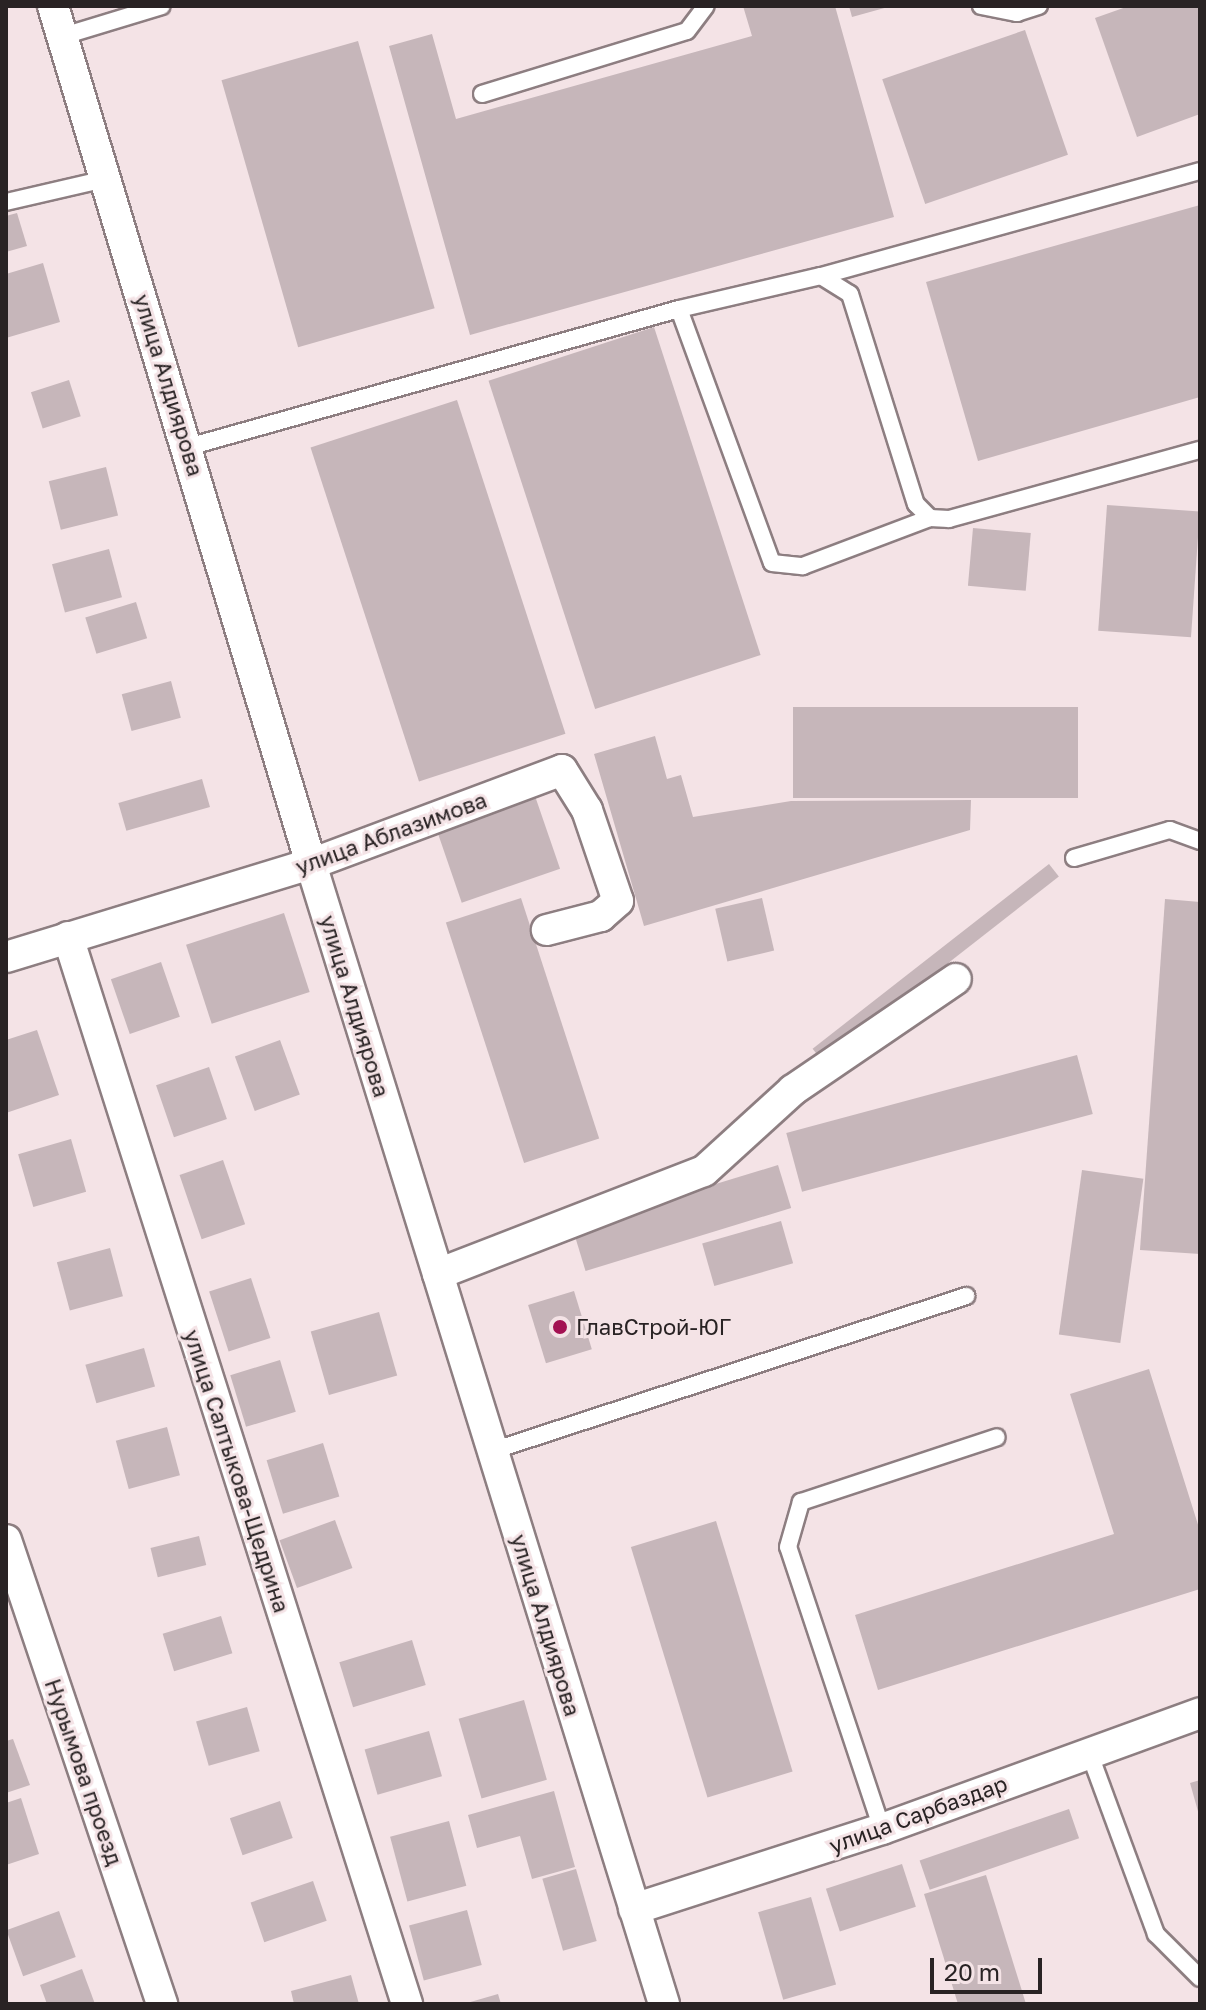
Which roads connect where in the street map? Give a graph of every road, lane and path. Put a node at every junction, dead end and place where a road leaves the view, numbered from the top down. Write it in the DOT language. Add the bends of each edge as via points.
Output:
graph roads {
  1 [pos="53,6"];
  2 [pos="162,6"];
  3 [pos="706,6"];
  4 [pos="981,6"];
  5 [pos="1039,6"];
  6 [pos="63,36"];
  7 [pos="482,94"];
  8 [pos="1200,171"];
  9 [pos="106,179"];
  10 [pos="6,202"];
  11 [pos="821,276"];
  12 [pos="679,309"];
  13 [pos="188,447"];
  14 [pos="1200,450"];
  15 [pos="930,518"];
  16 [pos="1200,841"];
  17 [pos="1074,858"];
  18 [pos="311,864"];
  19 [pos="547,930"];
  20 [pos="68,937"];
  21 [pos="6,957"];
  22 [pos="956,979"];
  23 [pos="438,1274"];
  24 [pos="966,1296"];
  25 [pos="997,1437"];
  26 [pos="492,1451"];
  27 [pos="6,1540"];
  28 [pos="1200,1713"];
  29 [pos="1089,1752"];
  30 [pos="882,1829"];
  31 [pos="634,1909"];
  32 [pos="1200,1978"];
  33 [pos="162,2004"];
  34 [pos="407,2004"];
  35 [pos="664,2004"];
  1 -- 6 [label="street, улица Алдиярова"];
  2 -- 6 [label="lane"];
  3 -- 7 [label="lane" via="687,31"];
  4 -- 5 [label="lane" via="1017,13"];
  6 -- 9 [label="street, улица Алдиярова"];
  8 -- 11 [label="lane"];
  9 -- 10 [label="lane"];
  9 -- 13 [label="street, улица Алдиярова"];
  11 -- 12 [label="lane"];
  11 -- 15 [label="lane" via="850,294 916,504"];
  12 -- 13 [label="lane"];
  12 -- 15 [label="lane" via="772,563 803,566"];
  13 -- 18 [label="street, улица Алдиярова"];
  14 -- 15 [label="lane" via="949,519"];
  16 -- 17 [label="lane" via="1170,830"];
  18 -- 19 [label="street, улица Аблазимова" via="562,770 587,810 618,901 601,916"];
  18 -- 20 [label="street, улица Аблазимова"];
  18 -- 23 [label="street, улица Алдиярова"];
  20 -- 21 [label="street, улица Аблазимова"];
  20 -- 34 [label="street, улица Салтыкова-Щедрина"];
  22 -- 23 [label="street" via="793,1090 704,1171"];
  23 -- 26 [label="street, улица Алдиярова"];
  24 -- 26 [label="lane"];
  25 -- 30 [label="lane" via="801,1502 788,1547"];
  26 -- 31 [label="street, улица Алдиярова"];
  27 -- 33 [label="street, Нурымова проезд"];
  28 -- 29 [label="street, улица Сарбаздар"];
  29 -- 30 [label="street, улица Сарбаздар"];
  29 -- 32 [label="lane" via="1156,1934"];
  30 -- 31 [label="street, улица Сарбаздар"];
  31 -- 35 [label="street, улица Алдиярова"];
}
